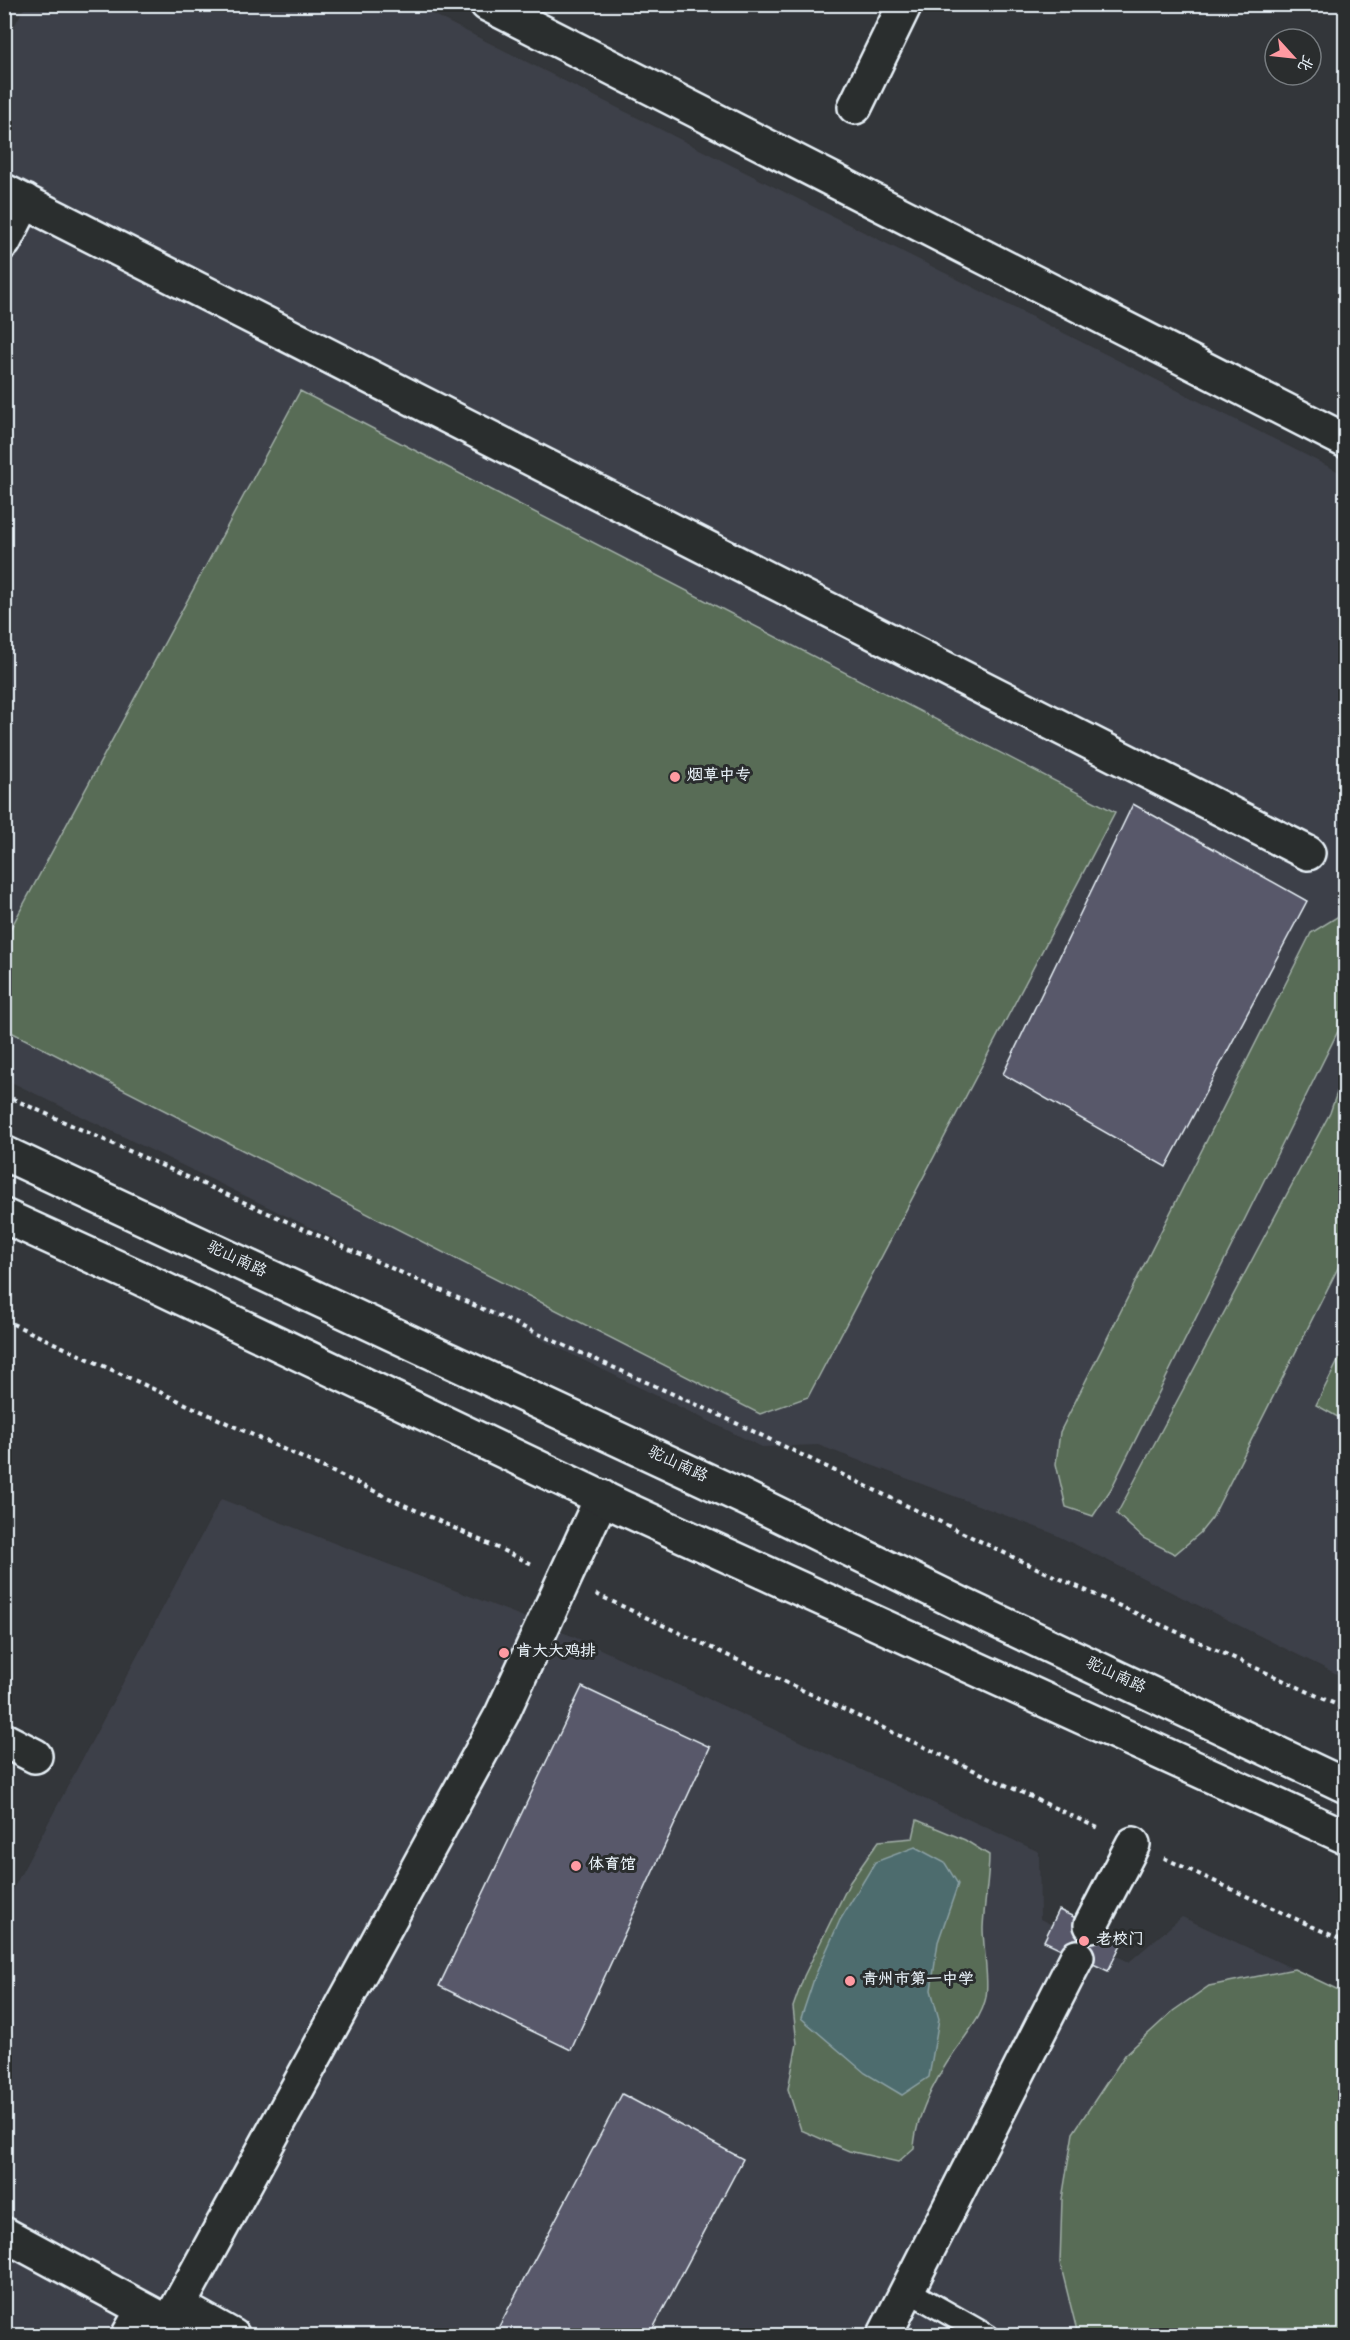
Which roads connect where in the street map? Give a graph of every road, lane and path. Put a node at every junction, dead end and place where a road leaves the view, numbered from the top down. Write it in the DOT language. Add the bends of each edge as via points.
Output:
graph roads {
  1 [pos="488,4"];
  2 [pos="905,4"];
  3 [pos="855,107"];
  4 [pos="15,196"];
  5 [pos="4,242"];
  6 [pos="1346,441"];
  7 [pos="1308,853"];
  8 [pos="4,1095"];
  9 [pos="4,1153"];
  10 [pos="4,1216"];
  11 [pos="4,1320"];
  12 [pos="602,1497"];
  13 [pos="564,1579"];
  14 [pos="1346,1709"];
  15 [pos="4,1740"];
  16 [pos="34,1756"];
  17 [pos="1346,1786"];
  18 [pos="1346,1837"];
  19 [pos="1133,1844"];
  20 [pos="1091,1925"];
  21 [pos="1346,1942"];
  22 [pos="1077,1957"];
  23 [pos="4,2234"];
  24 [pos="907,2290"];
  25 [pos="179,2306"];
  26 [pos="136,2323"];
  27 [pos="233,2336"];
  28 [pos="884,2336"];
  29 [pos="988,2336"];
  1 -- 6 [label="street"];
  2 -- 3 [label="street"];
  4 -- 5 [label="street"];
  4 -- 7 [label="street"];
  8 -- 14 [label="path" via="711,1410 1019,1560"];
  9 -- 17 [label="street, 驼山南路" via="736,1494"];
  10 -- 12 [label="street"];
  11 -- 13 [label="path"];
  12 -- 13 [label="street"];
  12 -- 18 [label="street"];
  13 -- 19 [label="path"];
  13 -- 25 [label="street" via="496,1725"];
  15 -- 16 [label="street"];
  19 -- 20 [label="street"];
  19 -- 21 [label="path"];
  22 -- 24 [label="street"];
  23 -- 26 [label="street"];
  24 -- 28 [label="street"];
  24 -- 29 [label="lane"];
  25 -- 26 [label="street" via="169,2324"];
  25 -- 27 [label="street"];
}
